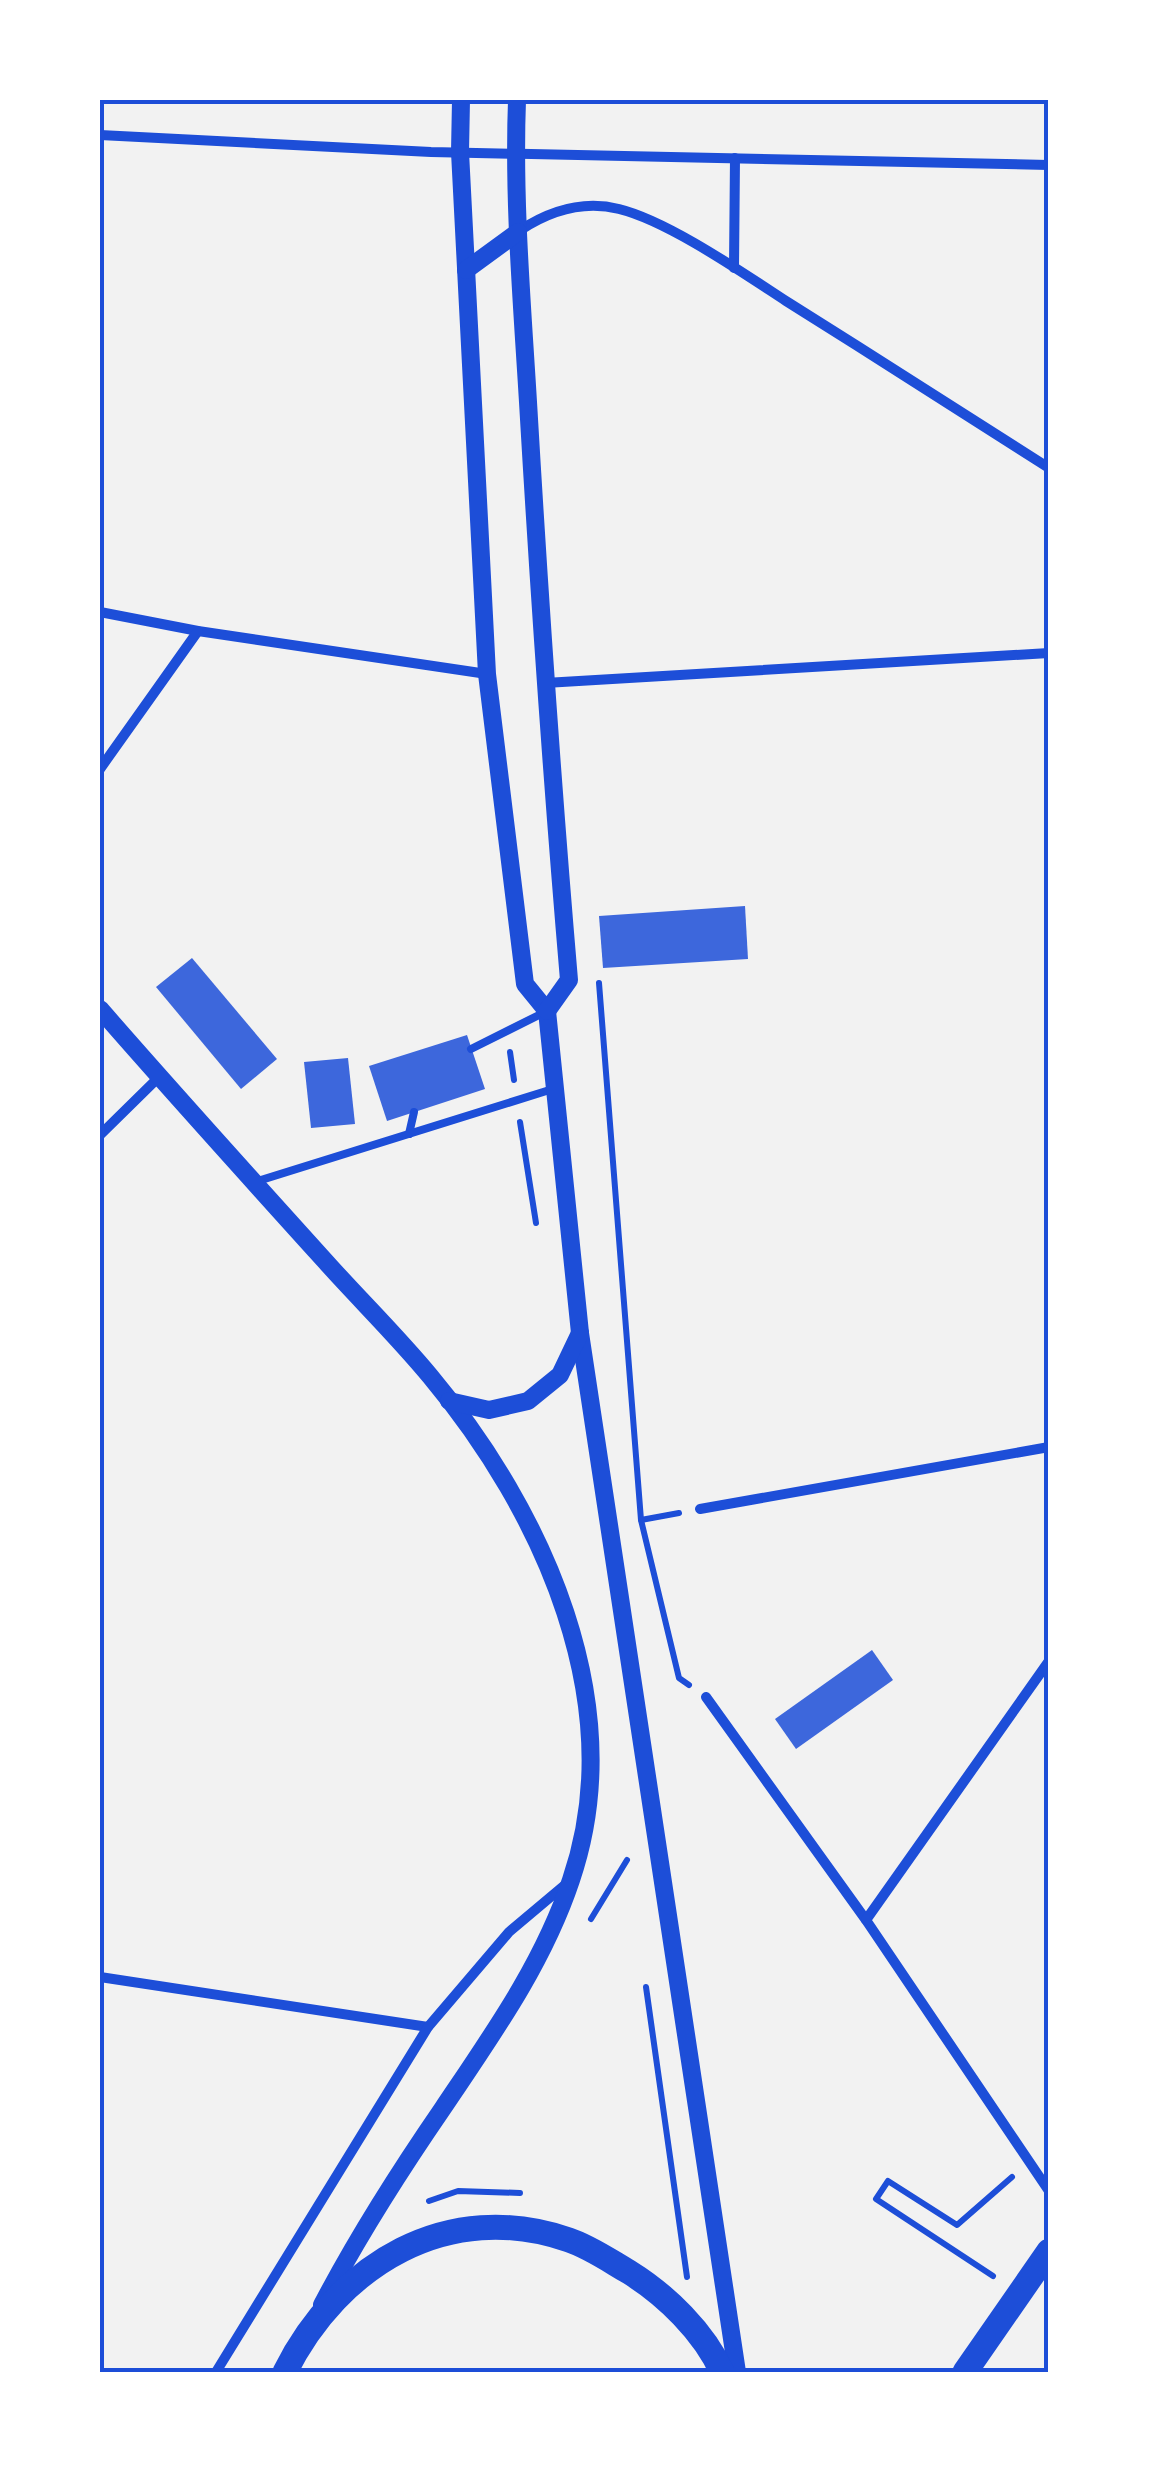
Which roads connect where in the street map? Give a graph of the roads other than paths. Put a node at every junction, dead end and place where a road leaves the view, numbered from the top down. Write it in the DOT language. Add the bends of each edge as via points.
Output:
graph roads {
  1 [pos="461,100"];
  2 [pos="517,100"];
  3 [pos="100,135"];
  4 [pos="460,152"];
  5 [pos="515,152"];
  6 [pos="736,158"];
  7 [pos="1049,165"];
  8 [pos="518,232"];
  9 [pos="734,268"];
  10 [pos="466,270"];
  11 [pos="1049,468"];
  12 [pos="100,612"];
  13 [pos="198,632"];
  14 [pos="1049,653"];
  15 [pos="487,674"];
  16 [pos="544,683"];
  17 [pos="100,769"];
  18 [pos="100,1009"];
  19 [pos="548,1010"];
  20 [pos="472,1048"];
  21 [pos="159,1077"];
  22 [pos="556,1088"];
  23 [pos="414,1112"];
  24 [pos="409,1134"];
  25 [pos="100,1135"];
  26 [pos="255,1182"];
  27 [pos="580,1333"];
  28 [pos="449,1401"];
  29 [pos="1049,1447"];
  30 [pos="700,1509"];
  31 [pos="1049,1661"];
  32 [pos="706,1697"];
  33 [pos="572,1880"];
  34 [pos="866,1920"];
  35 [pos="100,1977"];
  36 [pos="428,2027"];
  37 [pos="1049,2191"];
  38 [pos="1049,2251"];
  39 [pos="308,2332"];
  40 [pos="216,2372"];
  41 [pos="285,2372"];
  42 [pos="722,2372"];
  43 [pos="737,2372"];
  44 [pos="965,2372"];
  1 -- 4 [label="street"];
  2 -- 5 [label="street"];
  3 -- 4 [label="street"];
  4 -- 5 [label="street"];
  4 -- 10 [label="street"];
  5 -- 6 [label="street"];
  5 -- 8 [label="street"];
  6 -- 7 [label="street"];
  6 -- 9 [label="street"];
  8 -- 9 [label="street" via="562,209 620,209"];
  8 -- 10 [label="street"];
  8 -- 16 [label="street"];
  9 -- 11 [label="street"];
  10 -- 15 [label="street"];
  12 -- 13 [label="street"];
  13 -- 15 [label="street"];
  13 -- 17 [label="street"];
  14 -- 16 [label="street"];
  15 -- 19 [label="street" via="526,984"];
  16 -- 19 [label="street" via="569,980"];
  18 -- 21 [label="street"];
  19 -- 20 [label="lane"];
  19 -- 22 [label="street"];
  21 -- 25 [label="street"];
  21 -- 26 [label="street"];
  22 -- 24 [label="lane"];
  22 -- 27 [label="street"];
  23 -- 24 [label="lane"];
  24 -- 26 [label="lane"];
  26 -- 28 [label="street"];
  27 -- 28 [label="street" via="560,1376 528,1400 489,1410"];
  27 -- 43 [label="street"];
  28 -- 33 [label="street" via="494,1464 538,1546 574,1640 590,1712 591,1802"];
  29 -- 30 [label="street"];
  31 -- 34 [label="street"];
  32 -- 34 [label="street"];
  33 -- 36 [label="street" via="509,1932"];
  33 -- 39 [label="street" via="511,2007 359,2233"];
  34 -- 37 [label="street"];
  35 -- 36 [label="street"];
  36 -- 40 [label="street"];
  38 -- 44 [label="main road"];
  39 -- 41 [label="main road"];
  39 -- 42 [label="main road" via="368,2271 432,2234 513,2230 571,2240 643,2281 682,2315"];
}
